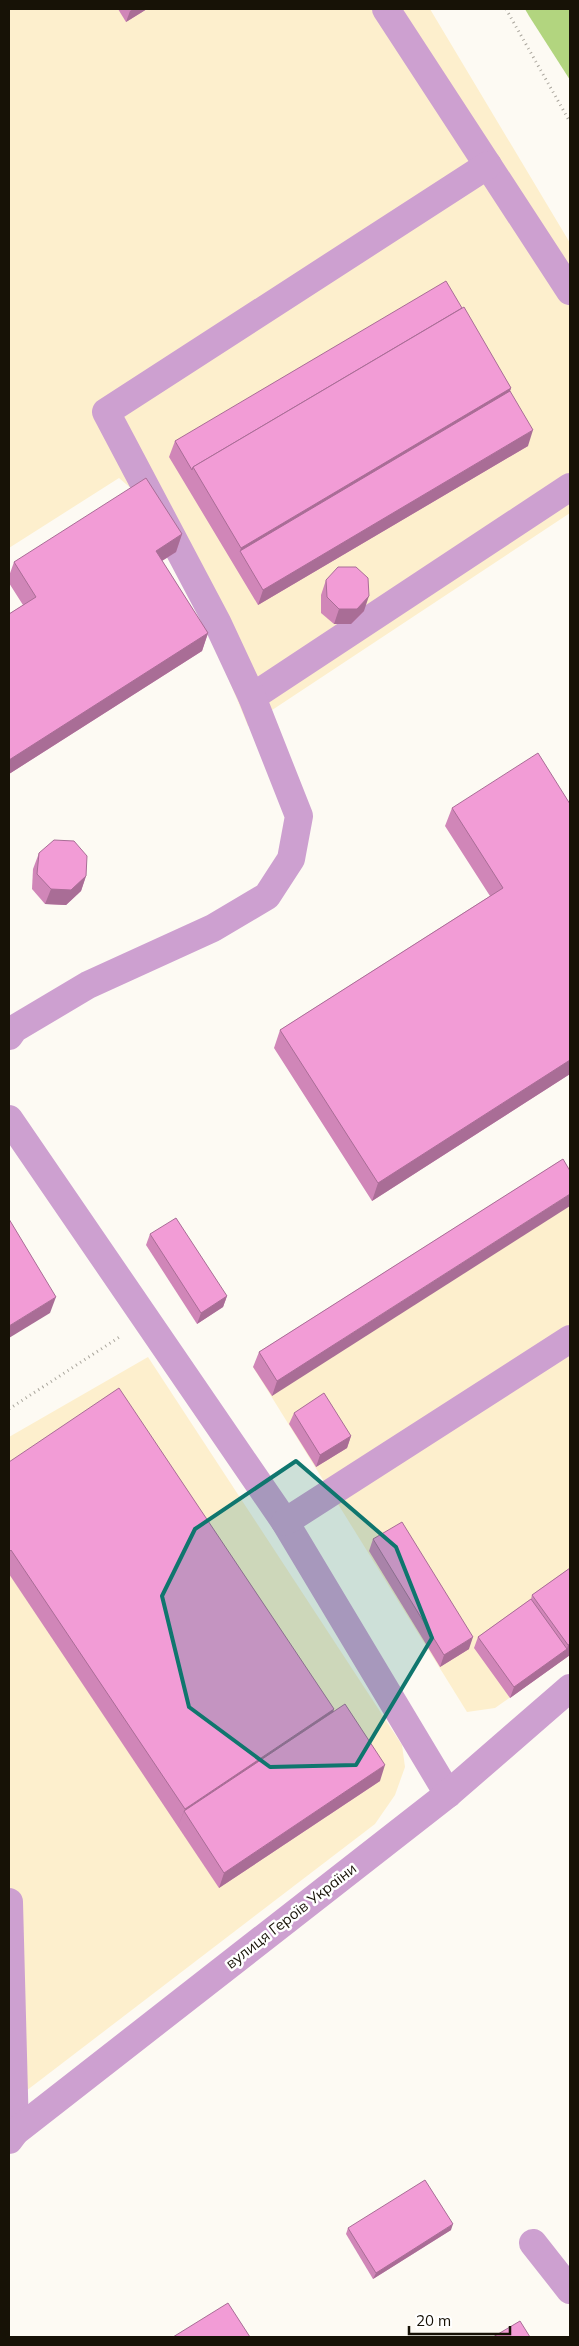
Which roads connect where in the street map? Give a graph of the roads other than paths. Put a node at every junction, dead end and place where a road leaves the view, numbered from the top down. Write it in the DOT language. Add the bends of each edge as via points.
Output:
graph roads {
  1 [pos="386,9"];
  2 [pos="488,165"];
  3 [pos="570,291"];
  4 [pos="570,487"];
  5 [pos="252,697"];
  6 [pos="9,1036"];
  7 [pos="9,1119"];
  8 [pos="570,1339"];
  9 [pos="285,1522"];
  10 [pos="570,1688"];
  11 [pos="448,1794"];
  12 [pos="9,1902"];
  13 [pos="12,2136"];
  14 [pos="533,2243"];
  15 [pos="570,2290"];
  1 -- 2 [label="street"];
  2 -- 3 [label="street"];
  2 -- 5 [label="street" via="106,412 217,622"];
  4 -- 5 [label="street"];
  5 -- 6 [label="street" via="299,816 291,859 267,896 214,928 88,985 14,1029"];
  7 -- 9 [label="street"];
  8 -- 9 [label="street"];
  9 -- 11 [label="street"];
  10 -- 11 [label="street, вулиця Героїв України"];
  11 -- 13 [label="street, вулиця Героїв України"];
  12 -- 13 [label="street"];
  14 -- 15 [label="street"];
}
